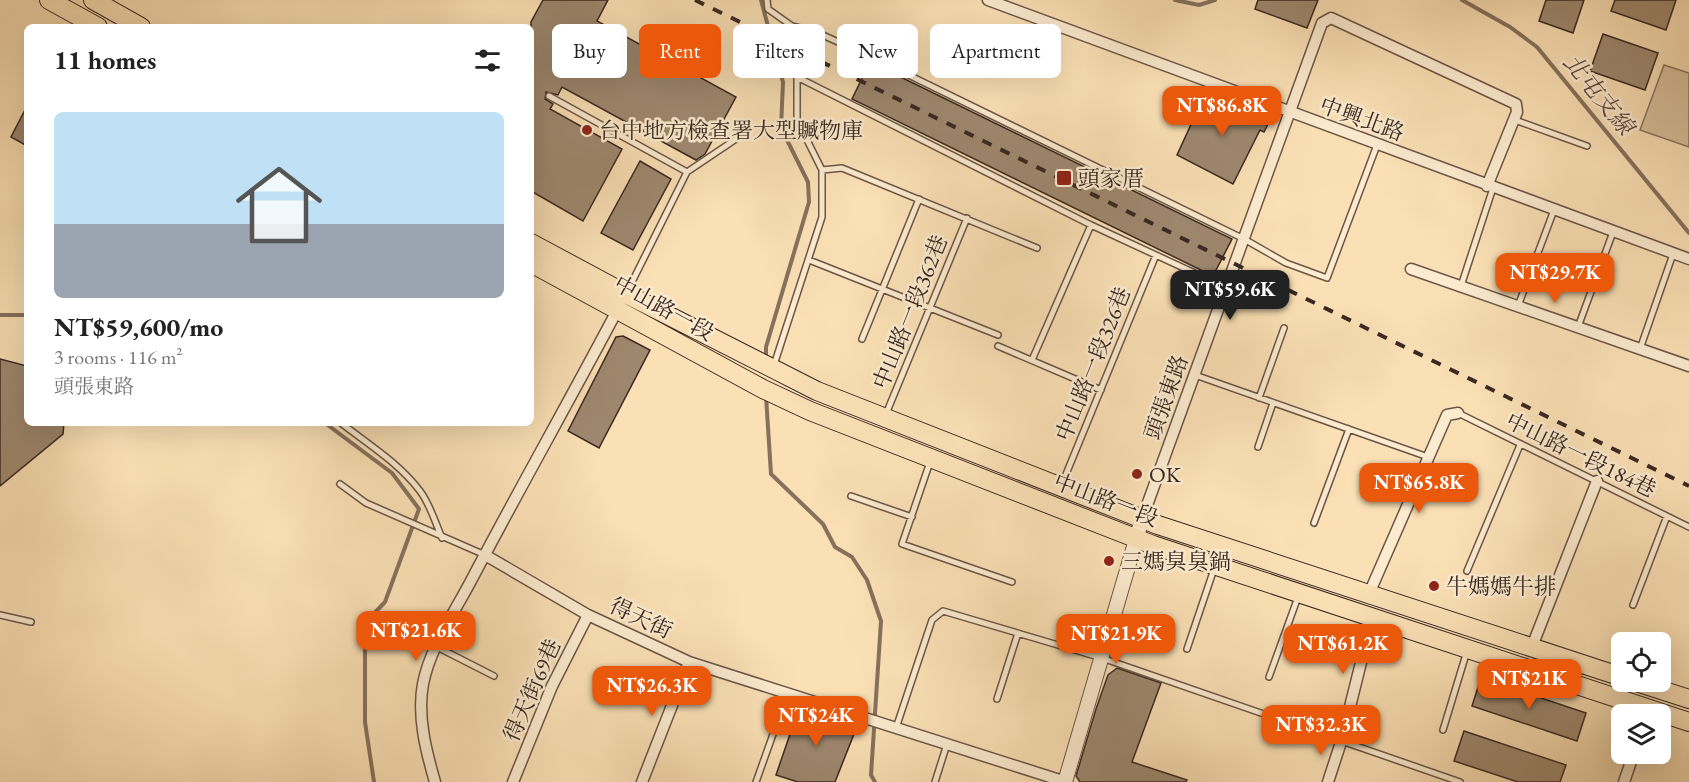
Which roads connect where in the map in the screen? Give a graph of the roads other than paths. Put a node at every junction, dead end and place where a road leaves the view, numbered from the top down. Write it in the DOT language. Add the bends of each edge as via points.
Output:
graph roads {
  1 [pos="49,0"];
  2 [pos="93,0"];
  3 [pos="767,0"];
  4 [pos="988,0"];
  5 [pos="93,24"];
  6 [pos="136,24"];
  7 [pos="789,24"];
  8 [pos="825,36"];
  9 [pos="797,78"];
  10 [pos="799,78"];
  11 [pos="549,96"];
  12 [pos="1288,112"];
  13 [pos="1514,120"];
  14 [pos="745,133"];
  15 [pos="1377,145"];
  16 [pos="1587,146"];
  17 [pos="822,170"];
  18 [pos="687,172"];
  19 [pos="1490,187"];
  20 [pos="919,199"];
  21 [pos="1554,210"];
  22 [pos="967,218"];
  23 [pos="1091,225"];
  24 [pos="1613,232"];
  25 [pos="1244,239"];
  26 [pos="534,245"];
  27 [pos="1037,248"];
  28 [pos="1673,253"];
  29 [pos="1156,255"];
  30 [pos="1689,259"];
  31 [pos="809,260"];
  32 [pos="534,264"];
  33 [pos="1411,268"];
  34 [pos="1461,286"];
  35 [pos="1227,288"];
  36 [pos="882,289"];
  37 [pos="622,302"];
  38 [pos="1518,306"];
  39 [pos="930,308"];
  40 [pos="1578,327"];
  41 [pos="1284,328"];
  42 [pos="999,335"];
  43 [pos="862,339"];
  44 [pos="998,346"];
  45 [pos="1640,349"];
  46 [pos="1032,360"];
  47 [pos="1689,366"];
  48 [pos="773,370"];
  49 [pos="1195,375"];
  50 [pos="1101,390"];
  51 [pos="1259,398"];
  52 [pos="1273,403"];
  53 [pos="1458,413"];
  54 [pos="884,418"];
  55 [pos="345,426"];
  56 [pos="1348,429"];
  57 [pos="1520,445"];
  58 [pos="1258,447"];
  59 [pos="932,457"];
  60 [pos="1428,457"];
  61 [pos="1597,481"];
  62 [pos="339,484"];
  63 [pos="1061,486"];
  64 [pos="851,496"];
  65 [pos="1667,516"];
  66 [pos="912,517"];
  67 [pos="1142,519"];
  68 [pos="1314,523"];
  69 [pos="1689,527"];
  70 [pos="442,537"];
  71 [pos="1135,538"];
  72 [pos="485,555"];
  73 [pos="1215,566"];
  74 [pos="1467,571"];
  75 [pos="1011,582"];
  76 [pos="1299,595"];
  77 [pos="1368,596"];
  78 [pos="1633,605"];
  79 [pos="0,615"];
  80 [pos="588,615"];
  81 [pos="1372,618"];
  82 [pos="31,622"];
  83 [pos="1018,633"];
  84 [pos="437,647"];
  85 [pos="1187,649"];
  86 [pos="1468,649"];
  87 [pos="1531,649"];
  88 [pos="1102,658"];
  89 [pos="688,662"];
  90 [pos="1611,674"];
  91 [pos="494,676"];
  92 [pos="1269,677"];
  93 [pos="1668,692"];
  94 [pos="787,695"];
  95 [pos="997,699"];
  96 [pos="1689,699"];
  97 [pos="1628,704"];
  98 [pos="1671,717"];
  99 [pos="1689,722"];
  100 [pos="896,728"];
  101 [pos="1443,730"];
  102 [pos="1341,739"];
  103 [pos="947,744"];
  104 [pos="1630,764"];
  105 [pos="435,782"];
  106 [pos="513,782"];
  107 [pos="642,782"];
  108 [pos="756,782"];
  109 [pos="935,782"];
  110 [pos="1065,782"];
  111 [pos="1328,782"];
  112 [pos="1460,782"];
  113 [pos="1624,782"];
  1 -- 5 [label="main road"];
  2 -- 6 [label="main road"];
  3 -- 7 [label="lane" via="768,9"];
  4 -- 12 [label="street, 中興北路"];
  8 -- 25 [label="lane"];
  9 -- 17 [label="lane" via="796,120"];
  10 -- 23 [label="lane"];
  11 -- 18 [label="lane"];
  12 -- 13 [label="street, 頭張東路" via="1322,23 1331,18 1516,104"];
  12 -- 15 [label="street, 中興北路"];
  12 -- 25 [label="street, 頭張東路"];
  13 -- 16 [label="lane"];
  13 -- 19 [label="street"];
  14 -- 18 [label="lane"];
  15 -- 19 [label="street, 中興北路"];
  15 -- 25 [label="lane" via="1327,278 1286,263"];
  17 -- 20 [label="lane" via="842,168"];
  17 -- 31 [label="lane" via="822,217"];
  18 -- 37 [label="lane"];
  19 -- 21 [label="street, 中興北路"];
  19 -- 34 [label="lane"];
  20 -- 22 [label="lane"];
  20 -- 36 [label="lane"];
  21 -- 24 [label="street, 中興北路"];
  21 -- 38 [label="lane"];
  22 -- 27 [label="lane"];
  22 -- 39 [label="lane, 中山路一段362巷"];
  23 -- 29 [label="lane"];
  23 -- 46 [label="lane"];
  24 -- 28 [label="street, 中興北路"];
  24 -- 40 [label="lane"];
  25 -- 35 [label="street, 頭張東路"];
  26 -- 37 [label="main road, 中山路一段"];
  28 -- 30 [label="street, 中興北路"];
  28 -- 45 [label="lane"];
  29 -- 35 [label="lane"];
  29 -- 50 [label="lane, 中山路一段326巷"];
  31 -- 36 [label="lane"];
  31 -- 48 [label="lane"];
  32 -- 37 [label="main road, 中山路一段"];
  33 -- 34 [label="street"];
  34 -- 38 [label="street"];
  35 -- 49 [label="street, 頭張東路"];
  36 -- 39 [label="lane"];
  36 -- 43 [label="lane"];
  37 -- 48 [label="main road, 中山路一段"];
  37 -- 59 [label="main road, 中山路一段" via="810,411"];
  37 -- 72 [label="street"];
  38 -- 40 [label="street"];
  39 -- 42 [label="lane"];
  39 -- 54 [label="lane, 中山路一段362巷"];
  40 -- 45 [label="street"];
  41 -- 51 [label="lane"];
  44 -- 46 [label="lane"];
  45 -- 47 [label="street"];
  46 -- 50 [label="lane"];
  48 -- 54 [label="main road, 中山路一段"];
  49 -- 51 [label="lane"];
  49 -- 67 [label="street, 頭張東路"];
  50 -- 63 [label="lane, 中山路一段326巷"];
  51 -- 52 [label="lane"];
  52 -- 56 [label="lane"];
  52 -- 58 [label="lane"];
  53 -- 57 [label="lane, 中山路一段184巷"];
  53 -- 60 [label="street" via="1447,415"];
  54 -- 63 [label="main road, 中山路一段"];
  55 -- 70 [label="lane" via="395,465 419,490"];
  56 -- 60 [label="lane"];
  56 -- 68 [label="lane"];
  57 -- 61 [label="lane, 中山路一段184巷"];
  57 -- 74 [label="lane"];
  59 -- 66 [label="lane"];
  59 -- 71 [label="main road, 中山路一段"];
  60 -- 77 [label="street"];
  61 -- 65 [label="lane, 中山路一段184巷"];
  61 -- 87 [label="street"];
  62 -- 70 [label="lane" via="366,503"];
  63 -- 67 [label="main road, 中山路一段"];
  64 -- 66 [label="lane"];
  65 -- 69 [label="lane, 中山路一段184巷"];
  65 -- 78 [label="lane"];
  66 -- 75 [label="lane" via="902,544"];
  67 -- 71 [label="street"];
  67 -- 77 [label="main road, 中山路一段"];
  70 -- 72 [label="lane"];
  71 -- 73 [label="main road, 中山路一段"];
  71 -- 88 [label="street"];
  72 -- 80 [label="street, 得天街"];
  72 -- 84 [label="street"];
  73 -- 76 [label="main road, 中山路一段"];
  73 -- 85 [label="lane"];
  76 -- 81 [label="main road, 中山路一段"];
  76 -- 92 [label="lane"];
  77 -- 87 [label="main road, 中山路一段"];
  79 -- 82 [label="lane"];
  80 -- 89 [label="street, 得天街"];
  80 -- 106 [label="street, 得天街69巷" via="552,686"];
  81 -- 86 [label="main road, 中山路一段"];
  81 -- 102 [label="street"];
  83 -- 88 [label="lane"];
  83 -- 95 [label="lane"];
  83 -- 100 [label="lane" via="943,611 932,620"];
  84 -- 91 [label="lane"];
  84 -- 105 [label="street" via="423,682 421,704"];
  86 -- 97 [label="main road, 中山路一段"];
  86 -- 101 [label="lane"];
  87 -- 90 [label="main road, 中山路一段"];
  88 -- 102 [label="lane"];
  88 -- 110 [label="street"];
  89 -- 94 [label="street, 得天街"];
  89 -- 107 [label="street"];
  93 -- 96 [label="main road"];
  94 -- 100 [label="street, 得天街"];
  94 -- 108 [label="lane"];
  98 -- 99 [label="main road, 中山路一段"];
  100 -- 103 [label="street, 得天街"];
  102 -- 111 [label="street"];
  102 -- 112 [label="lane"];
  103 -- 109 [label="lane"];
  103 -- 110 [label="street, 得天街"];
  104 -- 113 [label="street"];
}
